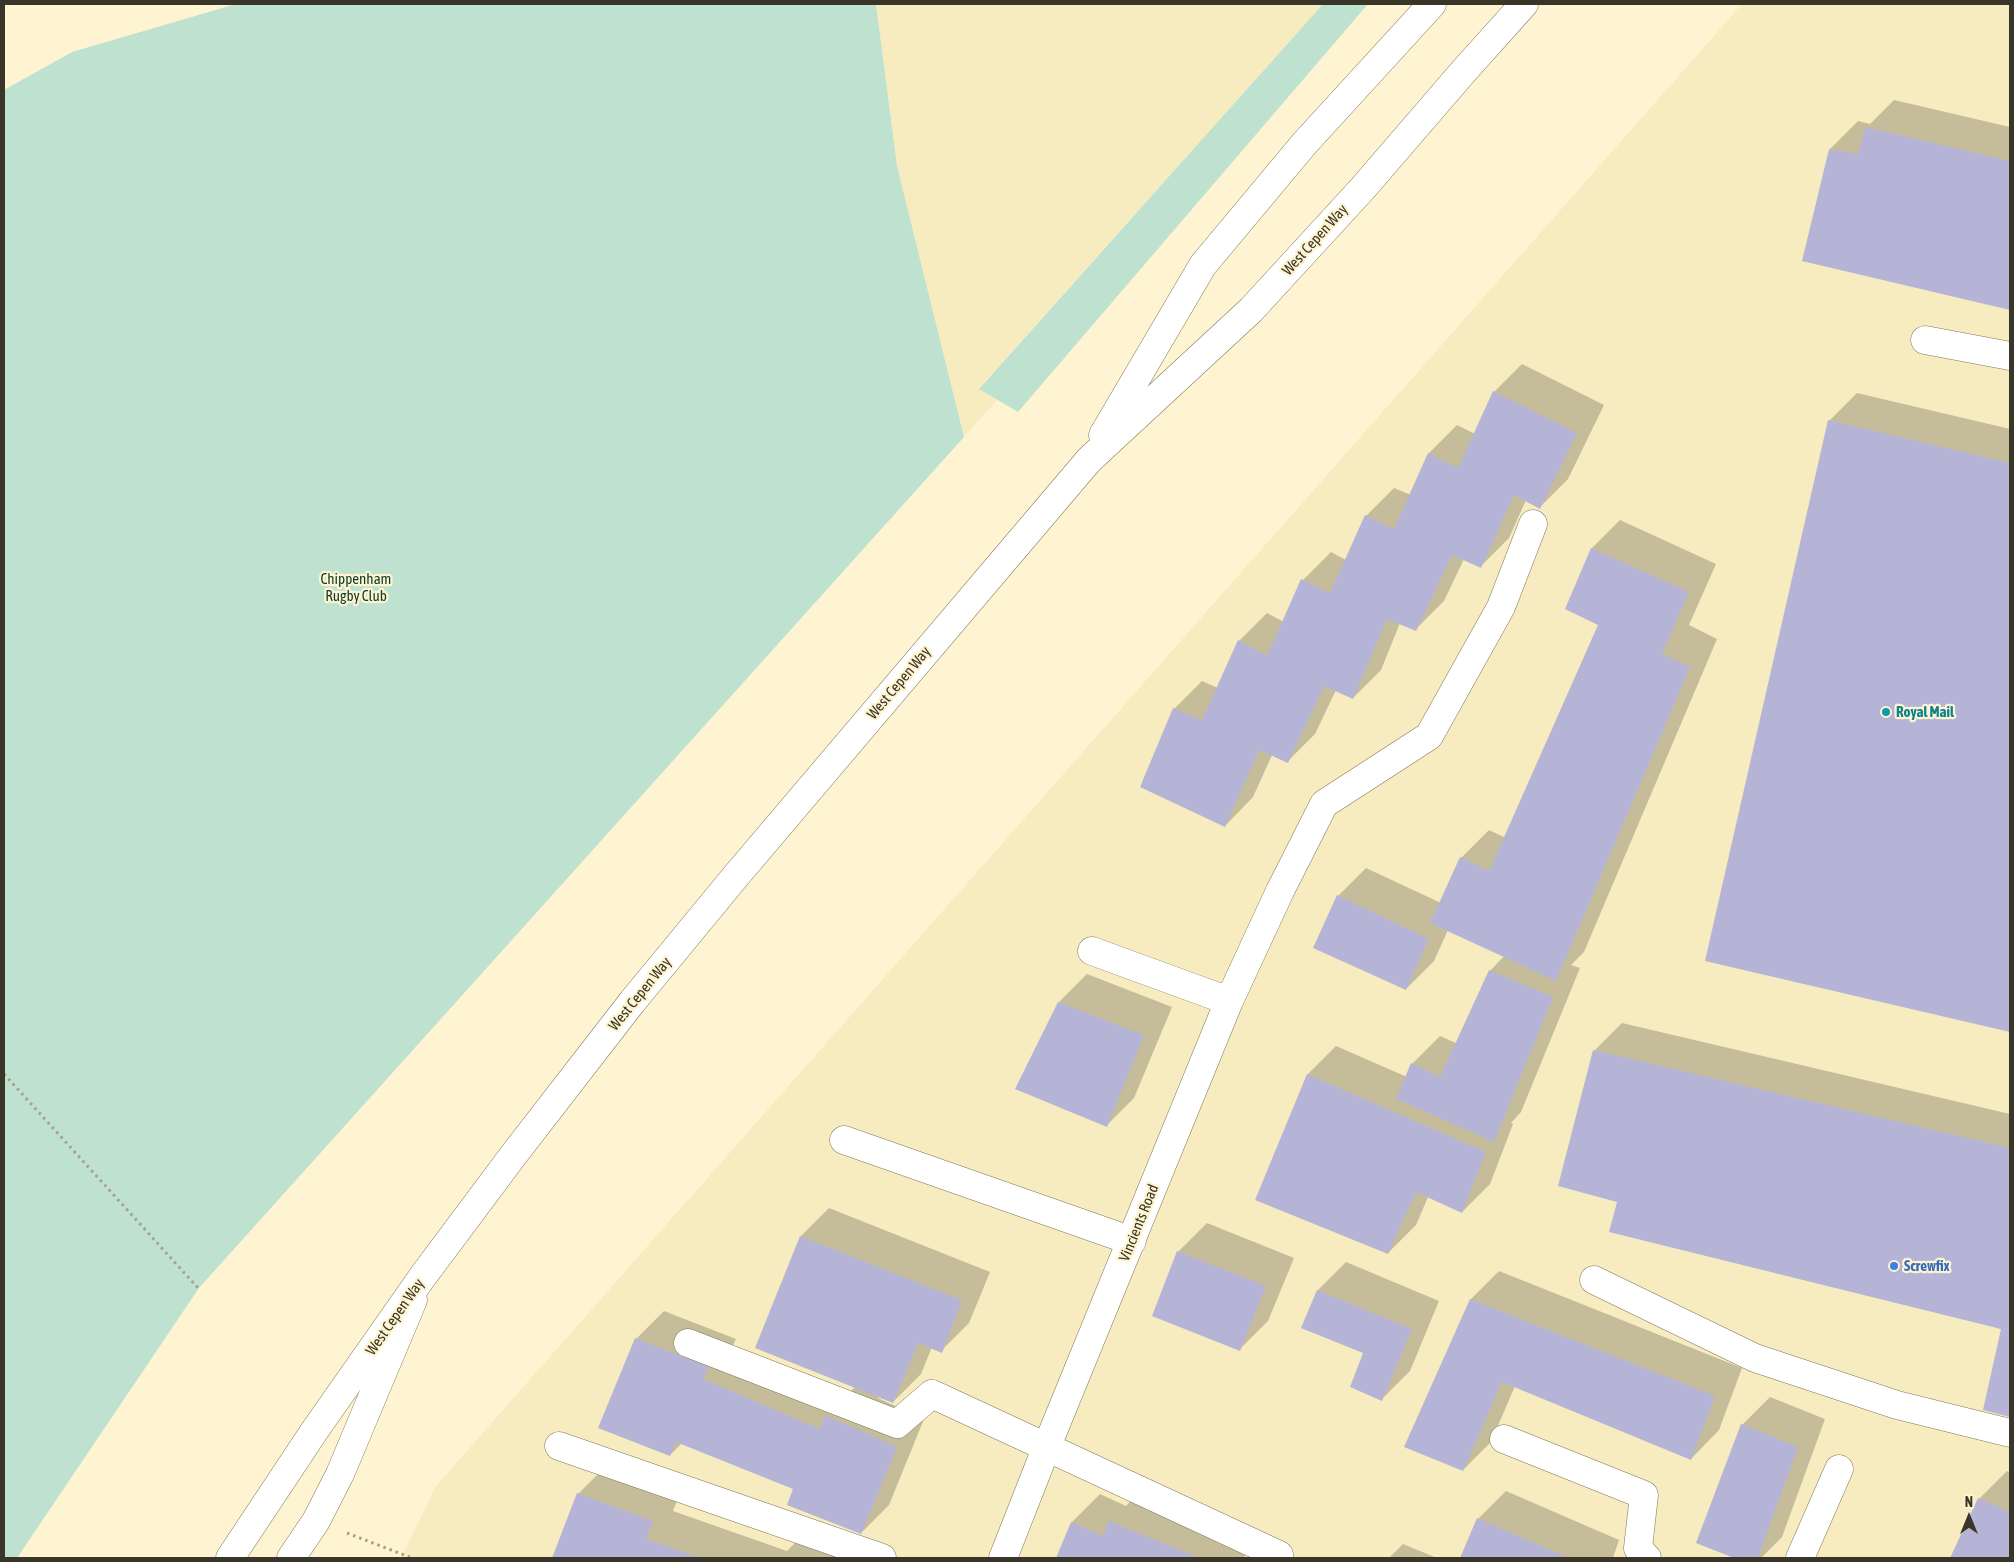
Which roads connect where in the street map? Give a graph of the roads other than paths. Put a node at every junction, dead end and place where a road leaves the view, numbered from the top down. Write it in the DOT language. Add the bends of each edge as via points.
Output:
graph roads {
  1 [pos="1432,4"];
  2 [pos="1524,4"];
  3 [pos="1925,340"];
  4 [pos="2010,356"];
  5 [pos="1089,460"];
  6 [pos="1534,524"];
  7 [pos="1092,951"];
  8 [pos="1229,1001"];
  9 [pos="844,1140"];
  10 [pos="1132,1241"];
  11 [pos="423,1276"];
  12 [pos="1594,1280"];
  13 [pos="688,1343"];
  14 [pos="2010,1433"];
  15 [pos="1504,1439"];
  16 [pos="559,1446"];
  17 [pos="1047,1446"];
  18 [pos="1839,1470"];
  19 [pos="1279,1555"];
  20 [pos="230,1558"];
  21 [pos="292,1558"];
  22 [pos="882,1558"];
  23 [pos="1003,1558"];
  24 [pos="1647,1558"];
  25 [pos="1800,1558"];
  1 -- 5 [label="main road, West Cepen Way" via="1304,144 1203,265"];
  2 -- 5 [label="main road, West Cepen Way" via="1251,310"];
  3 -- 4 [label="main road"];
  5 -- 11 [label="main road, West Cepen Way" via="632,1002"];
  6 -- 8 [label="main road, Vincients Road" via="1501,607 1429,736 1324,804"];
  7 -- 8 [label="main road"];
  8 -- 10 [label="main road, Vincients Road"];
  9 -- 10 [label="main road"];
  10 -- 17 [label="main road, Vincients Road"];
  11 -- 20 [label="main road, West Cepen Way"];
  11 -- 21 [label="main road" via="340,1474"];
  12 -- 14 [label="main road" via="1755,1358 1897,1404"];
  13 -- 17 [label="main road" via="897,1424 932,1394"];
  15 -- 24 [label="main road" via="1644,1495 1638,1548"];
  16 -- 22 [label="main road"];
  17 -- 19 [label="main road"];
  17 -- 23 [label="main road, Vincients Road"];
  18 -- 25 [label="main road"];
}
